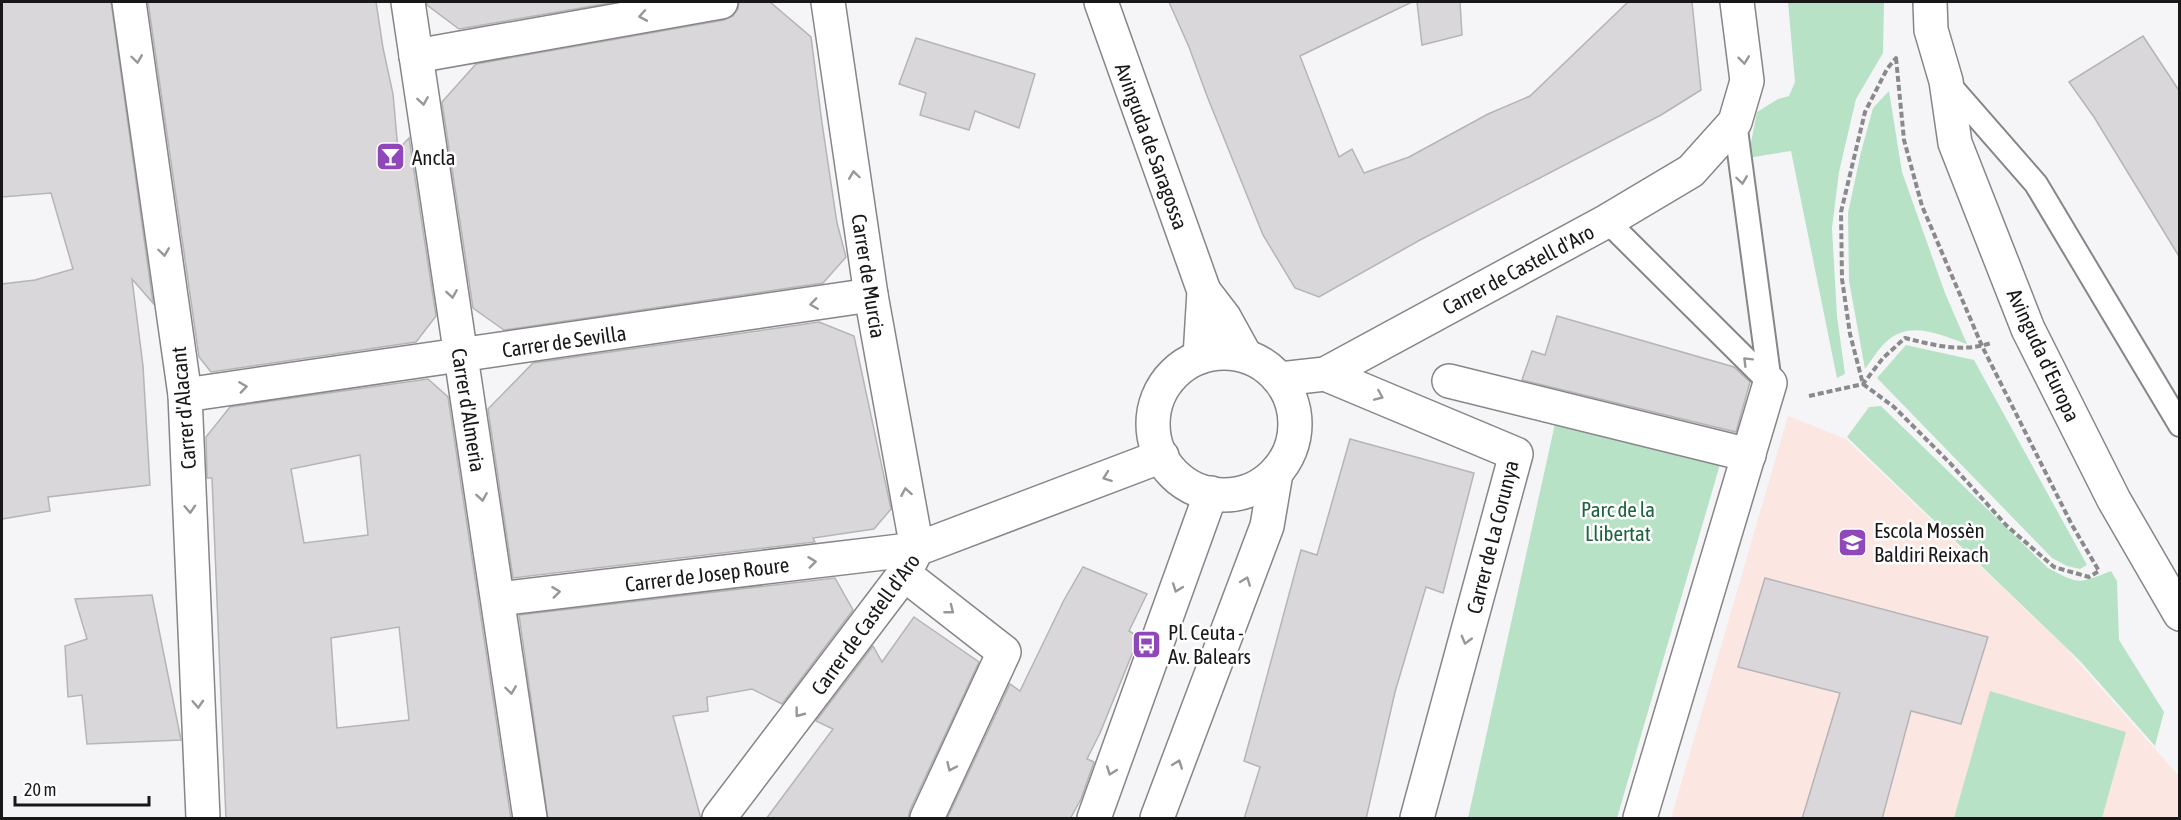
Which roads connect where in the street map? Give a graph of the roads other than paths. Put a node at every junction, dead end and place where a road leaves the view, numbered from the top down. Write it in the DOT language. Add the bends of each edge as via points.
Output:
graph roads {
  1 [pos="129,2"];
  2 [pos="408,2"];
  3 [pos="721,2"];
  4 [pos="828,2"];
  5 [pos="1101,2"];
  6 [pos="1737,2"];
  7 [pos="1930,2"];
  8 [pos="416,56"];
  9 [pos="1946,81"];
  10 [pos="1735,122"];
  11 [pos="1607,221"];
  12 [pos="1204,291"];
  13 [pos="872,295"];
  14 [pos="461,356"];
  15 [pos="1245,356"];
  16 [pos="1200,357"];
  17 [pos="1326,374"];
  18 [pos="1280,379"];
  19 [pos="1449,381"];
  20 [pos="1770,383"];
  21 [pos="185,395"];
  22 [pos="2180,425"];
  23 [pos="1749,455"];
  24 [pos="1162,456"];
  25 [pos="1276,473"];
  26 [pos="1211,493"];
  27 [pos="910,562"];
  28 [pos="498,599"];
  29 [pos="2180,614"];
  30 [pos="204,819"];
  31 [pos="530,819"];
  32 [pos="719,819"];
  33 [pos="927,819"];
  34 [pos="1094,819"];
  35 [pos="1157,819"];
  36 [pos="1417,819"];
  37 [pos="1640,819"];
  1 -- 21 [label="street, Carrer d'Alacant, one-way"];
  2 -- 8 [label="street, Carrer d'Almeria"];
  3 -- 8 [label="street, one-way"];
  13 -- 4 [label="street, Carrer de Murcia, one-way"];
  5 -- 12 [label="street, Avinguda de Saragossa"];
  6 -- 10 [label="street, one-way" via="1747,81"];
  7 -- 9 [label="street, Avinguda d'Europa" via="1931,30"];
  8 -- 14 [label="street, Carrer d'Almeria, one-way"];
  9 -- 22 [label="lane, Avinguda d'Europa" via="2036,184"];
  9 -- 29 [label="street, Avinguda d'Europa" via="1955,143 2028,329 2114,500"];
  10 -- 11 [label="street, Carrer de Castell d'Aro" via="1691,171"];
  10 -- 20 [label="lane, one-way"];
  11 -- 17 [label="street, Carrer de Castell d'Aro"];
  20 -- 11 [label="lane, one-way"];
  12 -- 15 [label="street, Avinguda de Saragossa" via="1224,317"];
  12 -- 16 [label="street, Avinguda de Saragossa"];
  13 -- 14 [label="street, Carrer de Sevilla, one-way"];
  27 -- 13 [label="street, Carrer de Murcia, one-way"];
  21 -- 14 [label="street, Carrer de Sevilla, one-way"];
  14 -- 28 [label="street, Carrer d'Almeria, one-way"];
  15 -- 16 [label="street" via="1222,353"];
  15 -- 18 [label="street"];
  16 -- 24 [label="street" via="1170,377 1158,398 1153,422"];
  17 -- 18 [label="street, Carrer de Castell d'Aro"];
  17 -- 36 [label="street, Carrer de La Corunya, one-way" via="1516,454"];
  18 -- 25 [label="street" via="1293,406 1295,427 1288,457"];
  19 -- 23 [label="street"];
  20 -- 23 [label="street"];
  21 -- 30 [label="street, Carrer d'Alacant, one-way"];
  23 -- 37 [label="street"];
  24 -- 26 [label="street" via="1182,481"];
  24 -- 27 [label="street, Carrer de Castell d'Aro, one-way"];
  25 -- 26 [label="street" via="1246,491"];
  35 -- 25 [label="street, one-way" via="1267,526"];
  26 -- 34 [label="street, one-way"];
  28 -- 27 [label="street, Carrer de Josep Roure, one-way"];
  27 -- 32 [label="street, Carrer de Castell d'Aro, one-way"];
  27 -- 33 [label="street, one-way" via="1004,652"];
  28 -- 31 [label="street, Carrer d'Almeria, one-way"];
}
